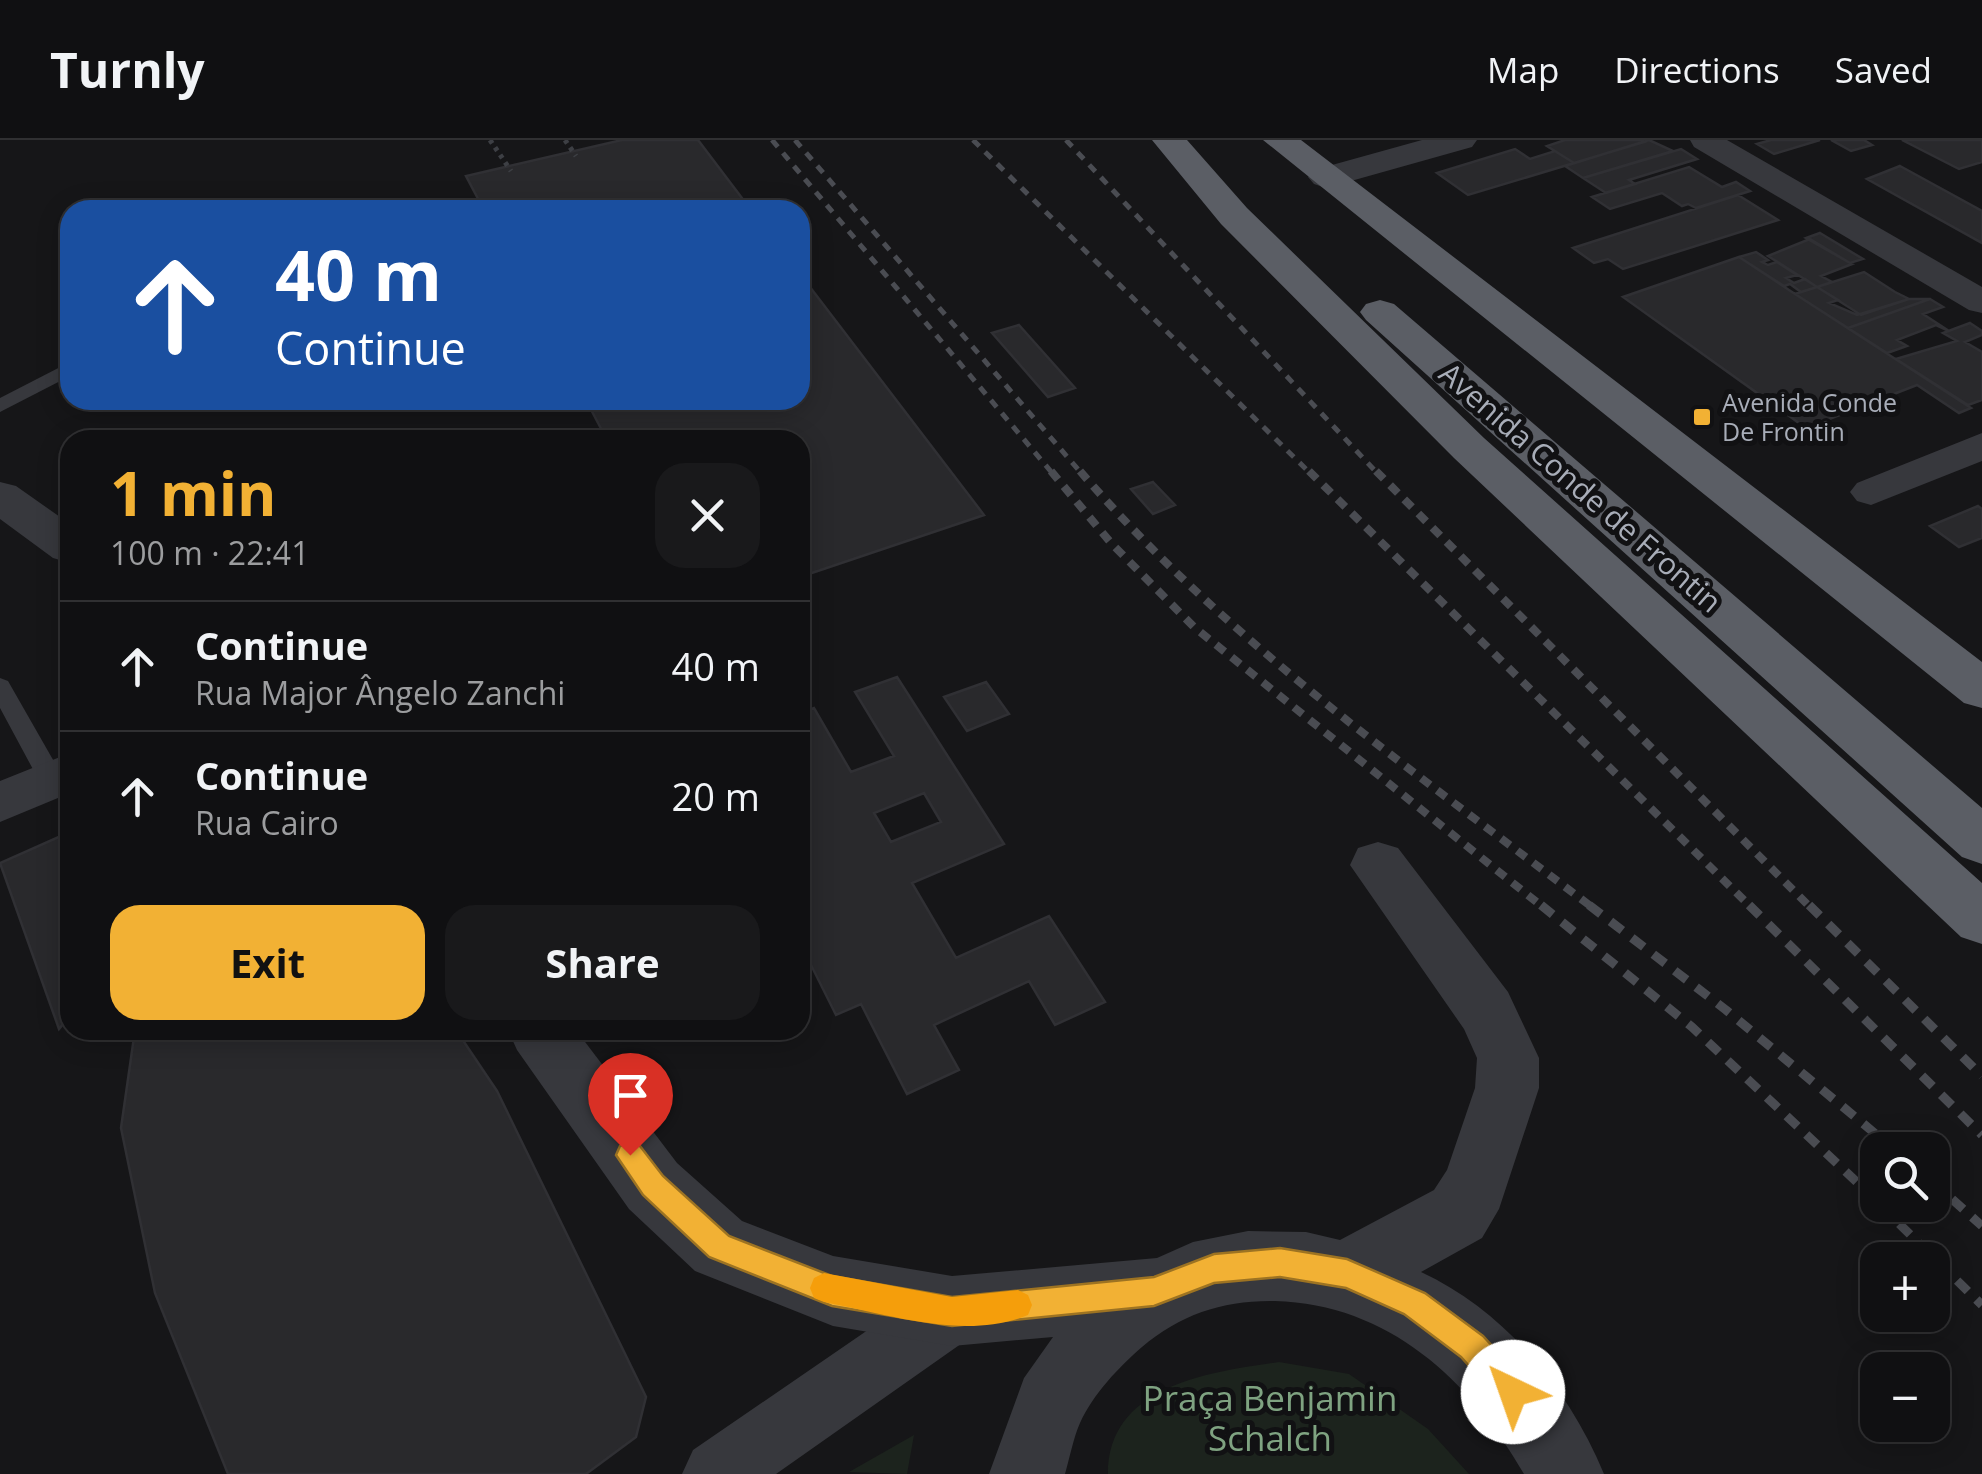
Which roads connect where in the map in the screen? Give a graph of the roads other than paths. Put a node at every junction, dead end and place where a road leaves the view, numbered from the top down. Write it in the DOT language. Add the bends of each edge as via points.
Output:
graph roads {
  1 [pos="1172,140"];
  2 [pos="1460,140"];
  3 [pos="1705,140"];
  4 [pos="1282,141"];
  5 [pos="1326,177"];
  6 [pos="1982,302"];
  7 [pos="60,373"];
  8 [pos="0,406"];
  9 [pos="1982,446"];
  10 [pos="1870,492"];
  11 [pos="0,498"];
  12 [pos="60,540"];
  13 [pos="0,687"];
  14 [pos="1982,690"];
  15 [pos="60,776"];
  16 [pos="0,802"];
  17 [pos="1982,842"];
  18 [pos="1378,865"];
  19 [pos="1982,919"];
  20 [pos="547,1040"];
  21 [pos="1347,1274"];
  22 [pos="1154,1292"];
  23 [pos="952,1311"];
  24 [pos="730,1470"];
  25 [pos="1028,1474"];
  26 [pos="1566,1474"];
  1 -- 17 [label="highway, Avenida Conde de Frontin" via="1372,304"];
  1 -- 19 [label="highway" via="1234,216 1469,448"];
  2 -- 5 [label="street"];
  3 -- 6 [label="street"];
  4 -- 5 [label="highway"];
  5 -- 14 [label="highway"];
  7 -- 8 [label="lane"];
  9 -- 10 [label="street"];
  11 -- 12 [label="street"];
  13 -- 15 [label="lane"];
  15 -- 16 [label="street"];
  18 -- 21 [label="street" via="1486,1011 1508,1058 1507,1088 1475,1186 1458,1214"];
  20 -- 23 [label="street" via="653,1186 719,1247 832,1291"];
  21 -- 22 [label="street" via="1280,1262 1214,1268"];
  21 -- 26 [label="street" via="1414,1304 1472,1346 1534,1415"];
  22 -- 23 [label="street"];
  22 -- 25 [label="street" via="1098,1335 1054,1397"];
  23 -- 24 [label="street"];
}
